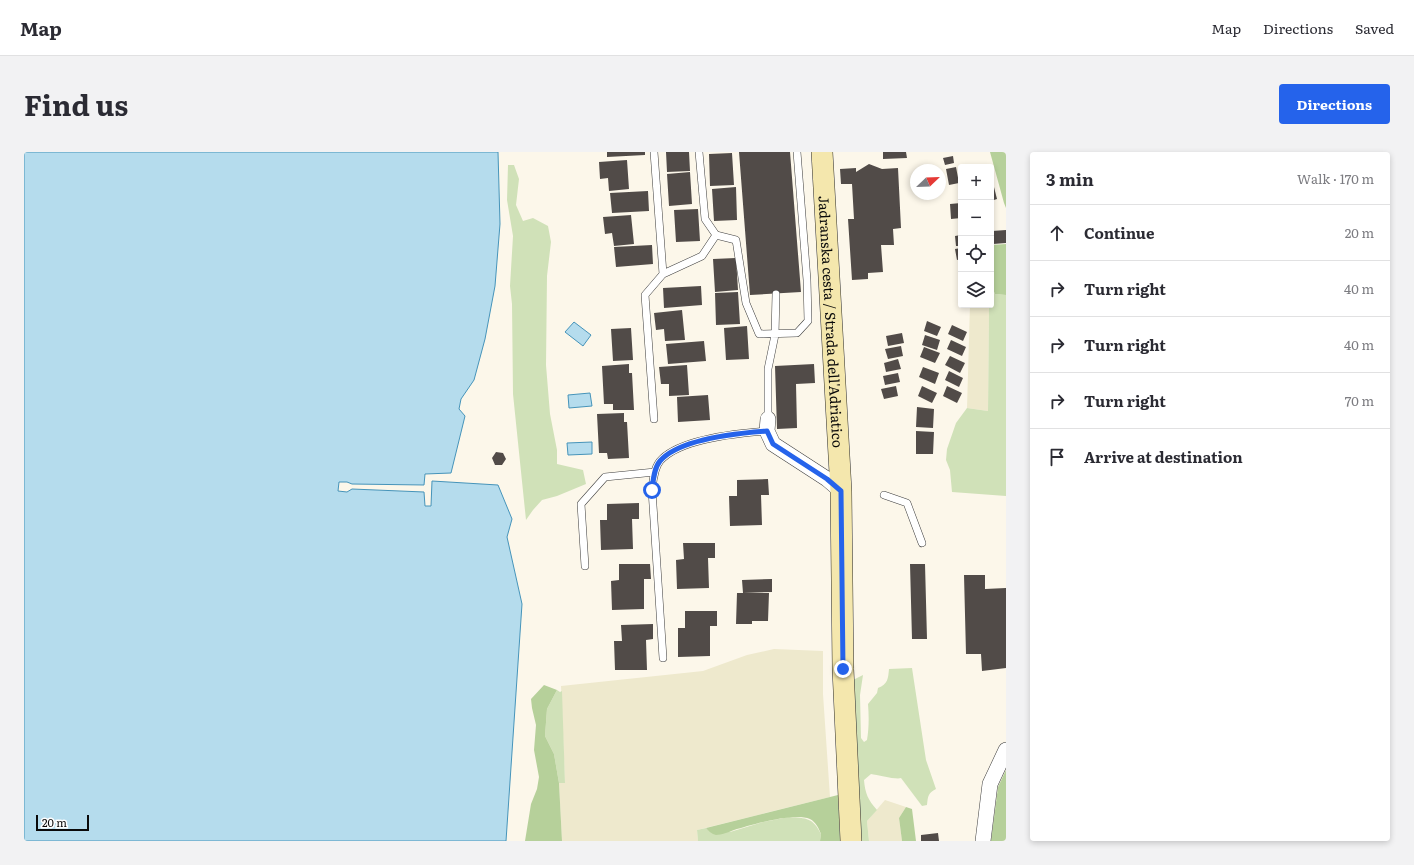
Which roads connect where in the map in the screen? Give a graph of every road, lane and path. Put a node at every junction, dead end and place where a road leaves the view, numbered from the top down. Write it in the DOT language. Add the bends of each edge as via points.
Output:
graph roads {
  1 [pos="654,152"];
  2 [pos="699,152"];
  3 [pos="797,152"];
  4 [pos="822,152"];
  5 [pos="716,235"];
  6 [pos="663,274"];
  7 [pos="776,294"];
  8 [pos="774,335"];
  9 [pos="654,420"];
  10 [pos="767,425"];
  11 [pos="655,472"];
  12 [pos="841,491"];
  13 [pos="884,496"];
  14 [pos="922,543"];
  15 [pos="585,566"];
  16 [pos="663,658"];
  17 [pos="1006,750"];
  18 [pos="851,841"];
  19 [pos="983,841"];
  1 -- 6 [label="lane"];
  2 -- 5 [label="lane" via="705,219"];
  3 -- 8 [label="lane" via="797,198 807,280 808,322 797,333"];
  4 -- 12 [label="main road, Jadranska cesta / Strada dell'Adriatico"];
  5 -- 6 [label="lane" via="702,256"];
  5 -- 8 [label="lane" via="736,240 746,303 759,334"];
  6 -- 9 [label="lane" via="645,295"];
  7 -- 8 [label="lane"];
  8 -- 10 [label="lane" via="768,369"];
  10 -- 11 [label="lane" via="690,444 664,457"];
  10 -- 12 [label="street" via="773,444"];
  11 -- 15 [label="lane" via="604,477 581,504"];
  11 -- 16 [label="lane" via="652,490"];
  12 -- 18 [label="main road, Jadranska cesta / Strada dell'Adriatico" via="843,669"];
  13 -- 14 [label="lane" via="907,503"];
  17 -- 19 [label="street" via="990,784"];
}
